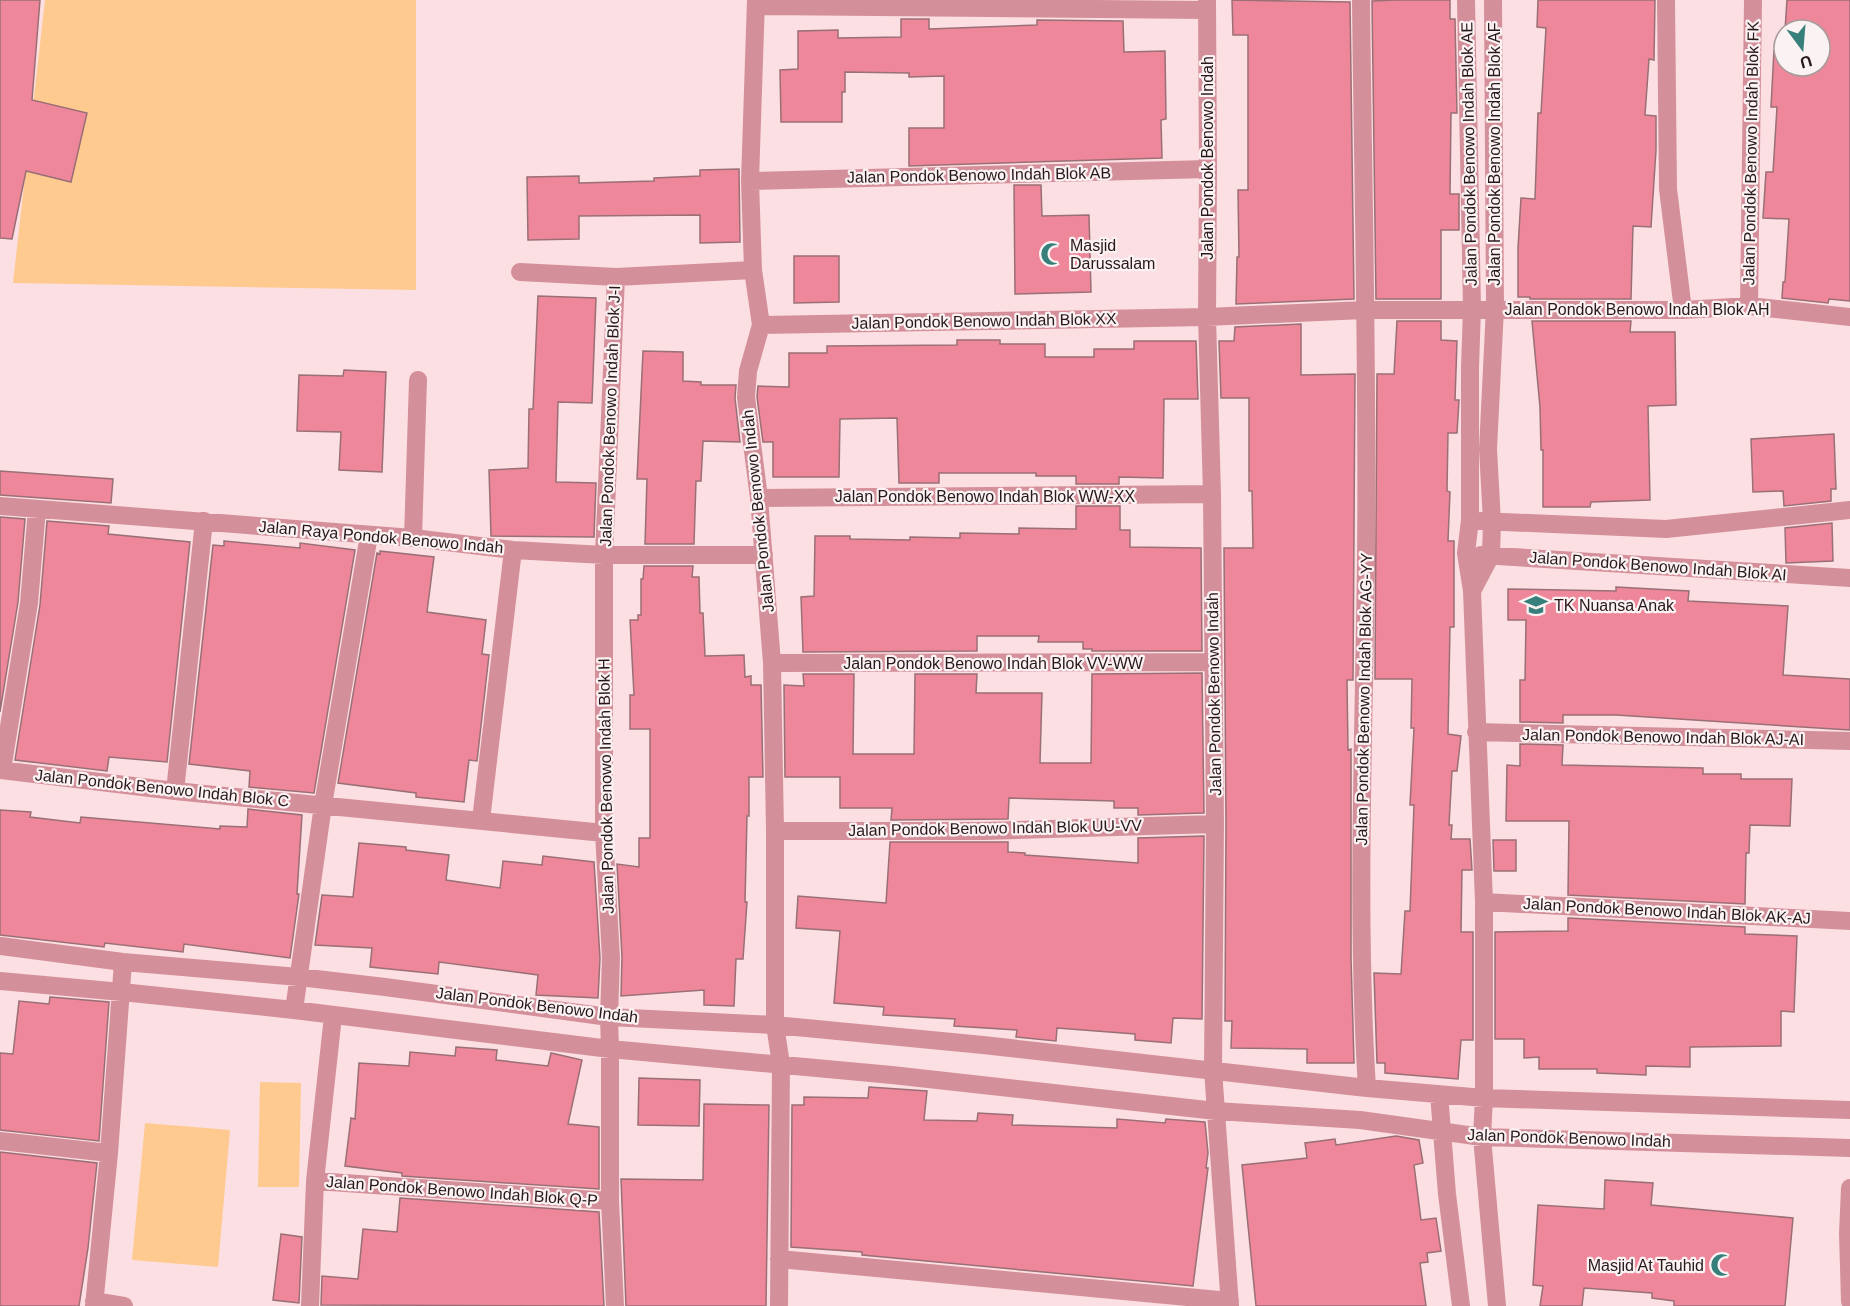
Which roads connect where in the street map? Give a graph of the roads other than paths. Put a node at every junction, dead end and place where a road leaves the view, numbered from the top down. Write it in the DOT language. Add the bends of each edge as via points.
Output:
graph roads {
  1 [pos="1361,0"];
  2 [pos="1466,0"];
  3 [pos="1493,0"];
  4 [pos="1666,0"];
  5 [pos="1753,0"];
  6 [pos="756,3"];
  7 [pos="1207,5"];
  8 [pos="1208,169"];
  9 [pos="750,181"];
  10 [pos="753,270"];
  11 [pos="520,272"];
  12 [pos="616,278"];
  13 [pos="1749,306"];
  14 [pos="1472,308"];
  15 [pos="1495,308"];
  16 [pos="1364,310"];
  17 [pos="1683,310"];
  18 [pos="1207,317"];
  19 [pos="1850,317"];
  20 [pos="761,325"];
  21 [pos="418,380"];
  22 [pos="1212,494"];
  23 [pos="759,498"];
  24 [pos="0,506"];
  25 [pos="37,509"];
  26 [pos="1850,510"];
  27 [pos="1470,520"];
  28 [pos="204,521"];
  29 [pos="1492,522"];
  30 [pos="369,535"];
  31 [pos="413,538"];
  32 [pos="513,550"];
  33 [pos="1466,554"];
  34 [pos="604,555"];
  35 [pos="764,555"];
  36 [pos="1491,555"];
  37 [pos="1850,578"];
  38 [pos="1472,591"];
  39 [pos="772,663"];
  40 [pos="1214,663"];
  41 [pos="1476,732"];
  42 [pos="1850,741"];
  43 [pos="1,770"];
  44 [pos="175,791"];
  45 [pos="323,805"];
  46 [pos="480,820"];
  47 [pos="1215,824"];
  48 [pos="775,831"];
  49 [pos="604,833"];
  50 [pos="1484,902"];
  51 [pos="1850,921"];
  52 [pos="0,946"];
  53 [pos="123,963"];
  54 [pos="299,977"];
  55 [pos="0,981"];
  56 [pos="122,992"];
  57 [pos="294,1010"];
  58 [pos="333,1016"];
  59 [pos="609,1017"];
  60 [pos="775,1025"];
  61 [pos="610,1049"];
  62 [pos="781,1064"];
  63 [pos="1213,1070"];
  64 [pos="1367,1088"];
  65 [pos="1439,1094"];
  66 [pos="1484,1098"];
  67 [pos="1850,1110"];
  68 [pos="1216,1111"];
  69 [pos="1441,1131"];
  70 [pos="1482,1137"];
  71 [pos="0,1141"];
  72 [pos="1850,1148"];
  73 [pos="109,1153"];
  74 [pos="315,1181"];
  75 [pos="1850,1188"];
  76 [pos="610,1202"];
  77 [pos="779,1259"];
  78 [pos="1850,1301"];
  79 [pos="1230,1303"];
  80 [pos="94,1304"];
  81 [pos="124,1306"];
  82 [pos="310,1306"];
  83 [pos="615,1306"];
  84 [pos="779,1306"];
  85 [pos="1461,1306"];
  86 [pos="1497,1306"];
  1 -- 16 [label="street, Jalan Pondok Benowo Indah Blok AG-YY"];
  2 -- 14 [label="street, Jalan Pondok Benowo Indah Blok AE"];
  3 -- 15 [label="street, Jalan Pondok Benowo Indah Blok AF"];
  4 -- 17 [label="street" via="1668,189"];
  5 -- 13 [label="street, Jalan Pondok Benowo Indah Blok FK"];
  6 -- 7 [label="street"];
  6 -- 9 [label="street, Jalan Pondok Benowo Indah"];
  7 -- 8 [label="street, Jalan Pondok Benowo Indah"];
  8 -- 9 [label="street, Jalan Pondok Benowo Indah Blok AB"];
  8 -- 18 [label="street, Jalan Pondok Benowo Indah"];
  9 -- 10 [label="street, Jalan Pondok Benowo Indah"];
  10 -- 12 [label="street"];
  10 -- 20 [label="street, Jalan Pondok Benowo Indah"];
  11 -- 12 [label="street"];
  12 -- 34 [label="street, Jalan Pondok Benowo Indah Blok J-I"];
  13 -- 17 [label="street, Jalan Pondok Benowo Indah Blok AH"];
  13 -- 19 [label="street, Jalan Pondok Benowo Indah Blok AH"];
  14 -- 15 [label="street"];
  14 -- 16 [label="street"];
  14 -- 27 [label="street, Jalan Pondok Benowo Indah Blok AE"];
  15 -- 17 [label="street, Jalan Pondok Benowo Indah Blok AH"];
  15 -- 29 [label="street" via="1488,448"];
  16 -- 18 [label="street"];
  16 -- 64 [label="street, Jalan Pondok Benowo Indah Blok AG-YY" via="1362,836"];
  18 -- 20 [label="street, Jalan Pondok Benowo Indah Blok XX"];
  18 -- 22 [label="street, Jalan Pondok Benowo Indah"];
  20 -- 23 [label="street, Jalan Pondok Benowo Indah" via="748,371 746,397"];
  21 -- 31 [label="street"];
  22 -- 23 [label="street, Jalan Pondok Benowo Indah Blok WW-XX"];
  22 -- 40 [label="street, Jalan Pondok Benowo Indah"];
  23 -- 35 [label="street, Jalan Pondok Benowo Indah"];
  24 -- 25 [label="street, Jalan Raya Pondok Benowo Indah"];
  25 -- 28 [label="street, Jalan Raya Pondok Benowo Indah"];
  25 -- 43 [label="street" via="29,603"];
  26 -- 29 [label="street" via="1666,529"];
  27 -- 29 [label="street"];
  27 -- 33 [label="street, Jalan Pondok Benowo Indah Blok AE"];
  28 -- 30 [label="street, Jalan Raya Pondok Benowo Indah"];
  28 -- 44 [label="street"];
  29 -- 36 [label="street"];
  30 -- 31 [label="street, Jalan Raya Pondok Benowo Indah"];
  30 -- 45 [label="street"];
  31 -- 32 [label="street, Jalan Raya Pondok Benowo Indah"];
  32 -- 34 [label="street, Jalan Raya Pondok Benowo Indah"];
  32 -- 46 [label="street"];
  33 -- 36 [label="street, Jalan Pondok Benowo Indah Blok AI"];
  33 -- 38 [label="street"];
  34 -- 35 [label="street, Jalan Raya Pondok Benowo Indah"];
  34 -- 49 [label="street, Jalan Pondok Benowo Indah Blok H"];
  35 -- 39 [label="street, Jalan Pondok Benowo Indah"];
  36 -- 37 [label="street, Jalan Pondok Benowo Indah Blok AI"];
  36 -- 38 [label="street"];
  38 -- 41 [label="street"];
  39 -- 40 [label="street, Jalan Pondok Benowo Indah Blok VV-WW"];
  39 -- 48 [label="street, Jalan Pondok Benowo Indah"];
  40 -- 47 [label="street, Jalan Pondok Benowo Indah"];
  41 -- 42 [label="street, Jalan Pondok Benowo Indah Blok AJ-AI"];
  41 -- 50 [label="street"];
  43 -- 44 [label="street, Jalan Pondok Benowo Indah Blok C"];
  44 -- 45 [label="street, Jalan Pondok Benowo Indah Blok C"];
  45 -- 46 [label="street, Jalan Pondok Benowo Indah Blok C"];
  45 -- 54 [label="street"];
  46 -- 49 [label="street, Jalan Pondok Benowo Indah Blok C"];
  47 -- 48 [label="street, Jalan Pondok Benowo Indah Blok UU-VV" via="984,831"];
  47 -- 63 [label="street, Jalan Pondok Benowo Indah"];
  48 -- 60 [label="street, Jalan Pondok Benowo Indah"];
  49 -- 59 [label="street, Jalan Pondok Benowo Indah Blok H" via="611,958"];
  50 -- 51 [label="street, Jalan Pondok Benowo Indah Blok AK-AJ"];
  50 -- 66 [label="street"];
  52 -- 53 [label="street, Jalan Pondok Benowo Indah"];
  53 -- 54 [label="street, Jalan Pondok Benowo Indah"];
  53 -- 56 [label="street"];
  54 -- 57 [label="street"];
  54 -- 59 [label="street, Jalan Pondok Benowo Indah"];
  55 -- 56 [label="street, Jalan Pondok Benowo Indah"];
  56 -- 57 [label="street, Jalan Pondok Benowo Indah"];
  56 -- 73 [label="street"];
  57 -- 58 [label="street, Jalan Pondok Benowo Indah"];
  58 -- 61 [label="street, Jalan Pondok Benowo Indah"];
  58 -- 74 [label="street"];
  59 -- 60 [label="street, Jalan Pondok Benowo Indah"];
  59 -- 61 [label="street, Jalan Pondok Benowo Indah Blok H"];
  60 -- 62 [label="street, Jalan Pondok Benowo Indah"];
  60 -- 63 [label="street, Jalan Pondok Benowo Indah"];
  61 -- 62 [label="street, Jalan Pondok Benowo Indah"];
  61 -- 76 [label="street, Jalan Pondok Benowo Indah Blok H"];
  62 -- 68 [label="street, Jalan Pondok Benowo Indah"];
  62 -- 77 [label="street"];
  63 -- 64 [label="street, Jalan Pondok Benowo Indah"];
  63 -- 68 [label="street, Jalan Pondok Benowo Indah"];
  64 -- 65 [label="street, Jalan Pondok Benowo Indah"];
  65 -- 66 [label="street, Jalan Pondok Benowo Indah"];
  65 -- 69 [label="street"];
  66 -- 67 [label="street, Jalan Pondok Benowo Indah"];
  66 -- 70 [label="street"];
  68 -- 69 [label="street, Jalan Pondok Benowo Indah" via="1360,1120"];
  68 -- 79 [label="street"];
  69 -- 70 [label="street, Jalan Pondok Benowo Indah"];
  69 -- 85 [label="street"];
  70 -- 72 [label="street, Jalan Pondok Benowo Indah"];
  70 -- 86 [label="street"];
  71 -- 73 [label="street"];
  73 -- 80 [label="street"];
  74 -- 76 [label="street, Jalan Pondok Benowo Indah Blok Q-P"];
  74 -- 82 [label="street"];
  75 -- 78 [label="street"];
  76 -- 83 [label="street, Jalan Pondok Benowo Indah Blok H"];
  77 -- 79 [label="street"];
  77 -- 84 [label="street"];
  80 -- 81 [label="street"];
}
